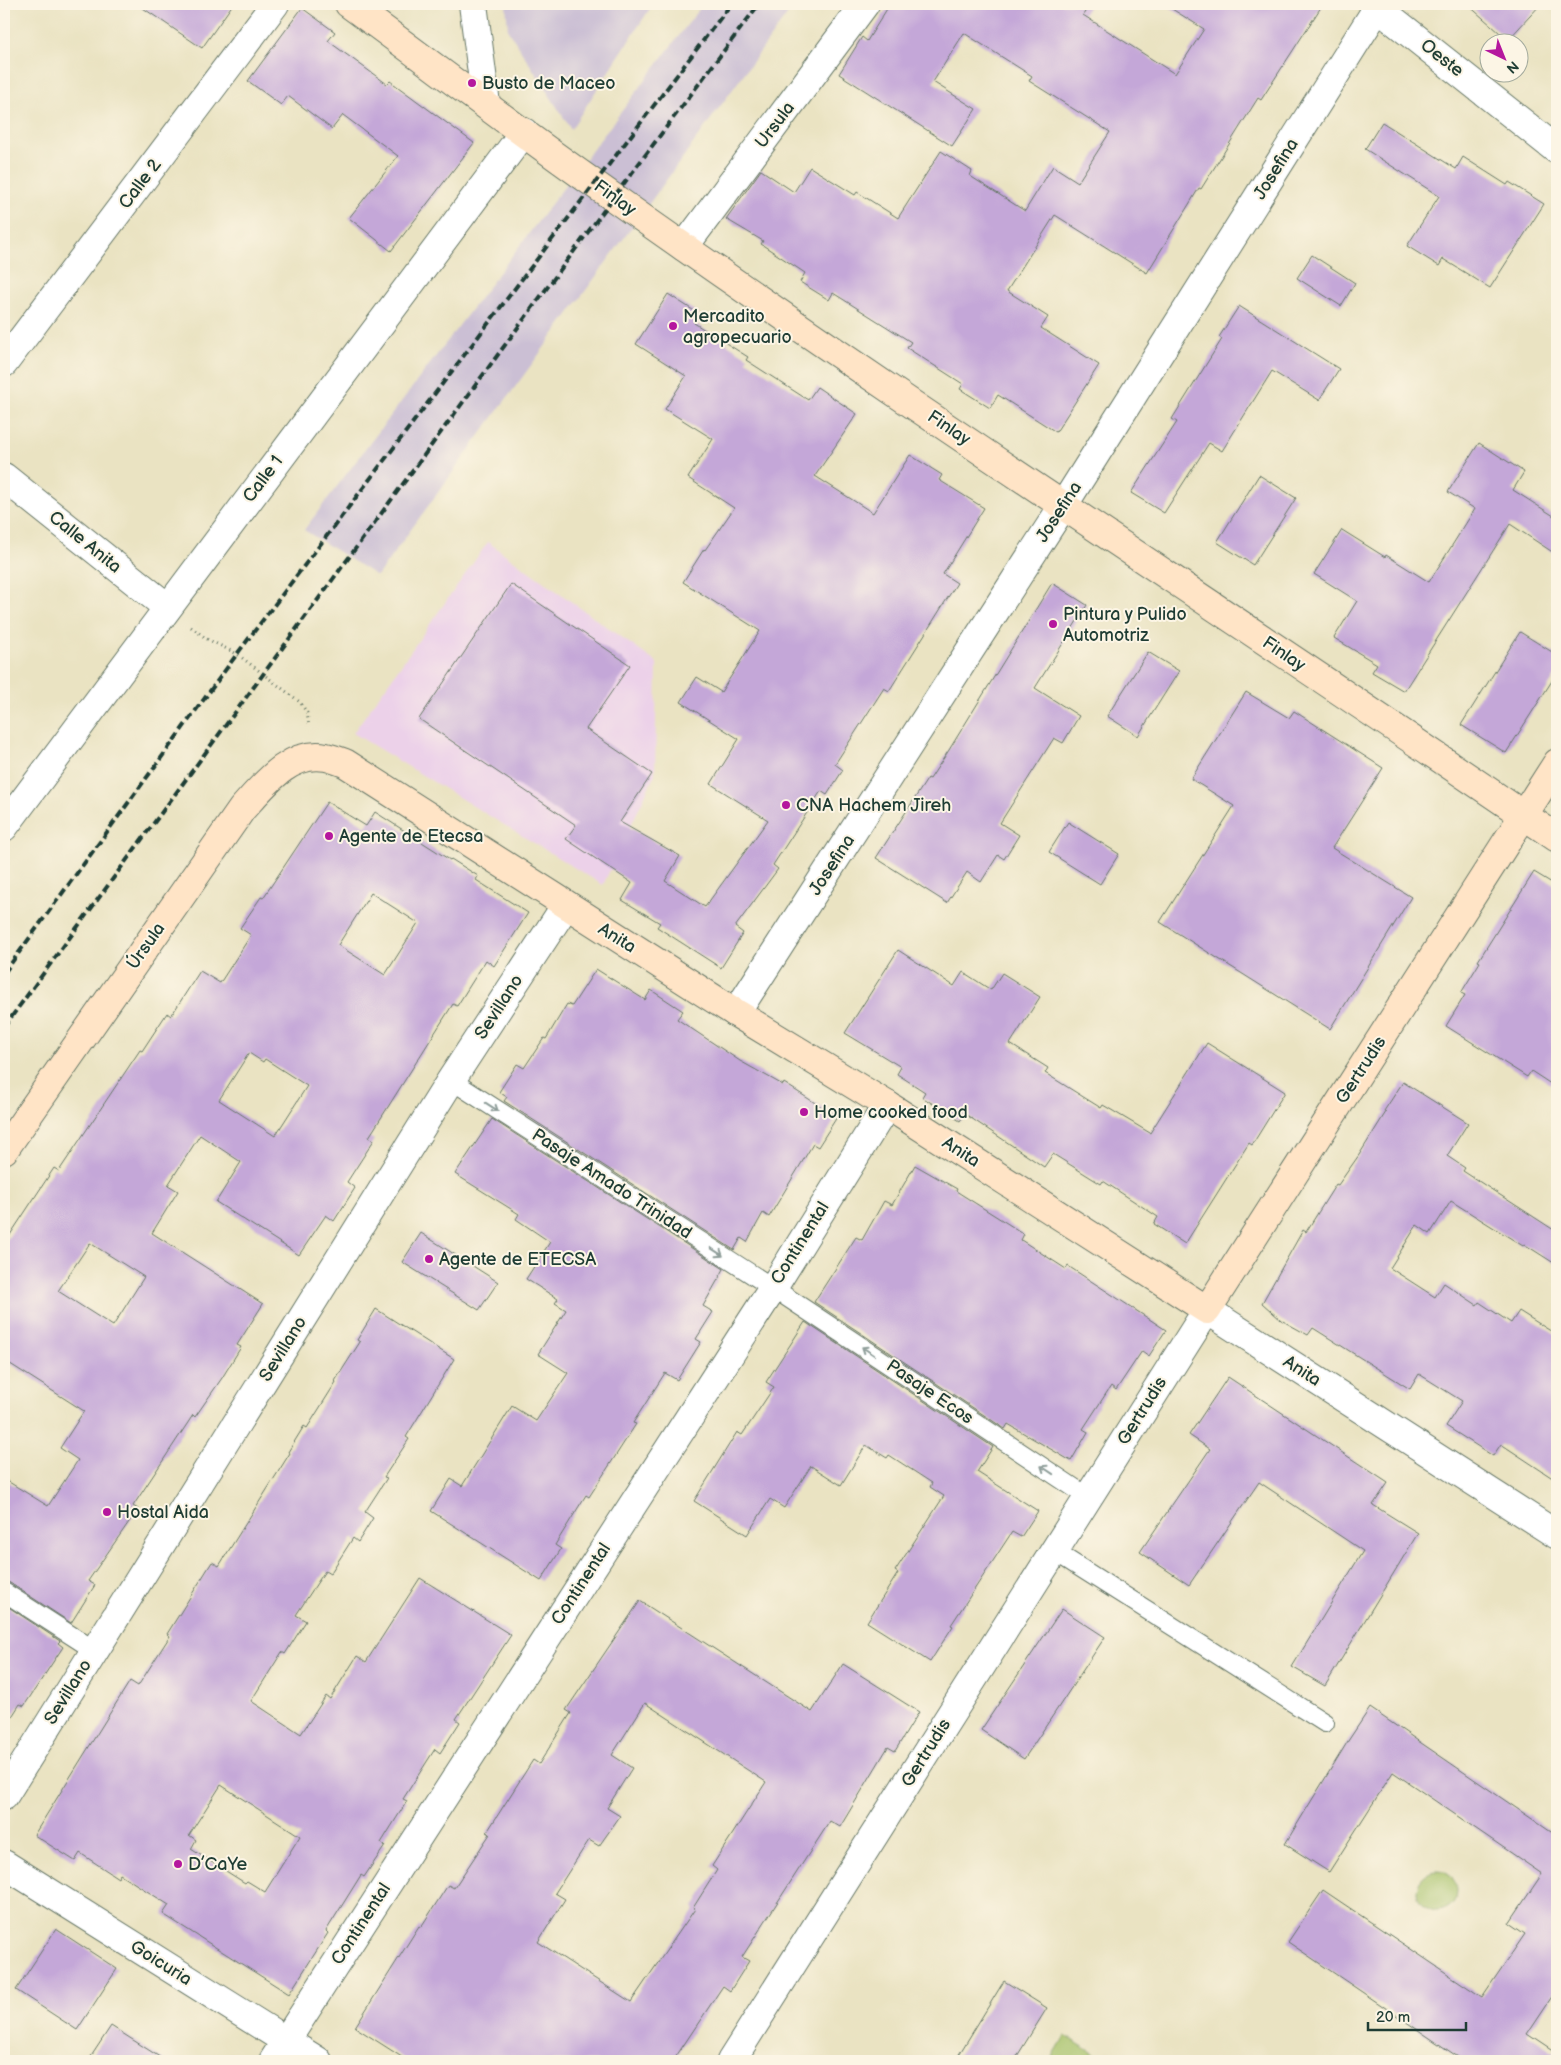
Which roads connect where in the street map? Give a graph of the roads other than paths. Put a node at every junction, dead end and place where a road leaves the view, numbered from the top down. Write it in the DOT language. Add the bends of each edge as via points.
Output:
graph roads {
  1 [pos="275,4"];
  2 [pos="349,4"];
  3 [pos="474,4"];
  4 [pos="865,4"];
  5 [pos="1376,6"];
  6 [pos="486,104"];
  7 [pos="524,132"];
  8 [pos="1557,150"];
  9 [pos="684,247"];
  10 [pos="4,363"];
  11 [pos="4,477"];
  12 [pos="1063,506"];
  13 [pos="166,608"];
  14 [pos="305,757"];
  15 [pos="1557,763"];
  16 [pos="1524,816"];
  17 [pos="4,827"];
  18 [pos="1557,838"];
  19 [pos="566,905"];
  20 [pos="736,1013"];
  21 [pos="452,1080"];
  22 [pos="887,1105"];
  23 [pos="4,1150"];
  24 [pos="773,1288"];
  25 [pos="1207,1310"];
  26 [pos="1088,1496"];
  27 [pos="1557,1535"];
  28 [pos="1054,1551"];
  29 [pos="4,1592"];
  30 [pos="94,1650"];
  31 [pos="1326,1723"];
  32 [pos="4,1796"];
  33 [pos="4,1864"];
  34 [pos="279,2051"];
  35 [pos="318,2061"];
  36 [pos="732,2061"];
  1 -- 10 [label="street, Calle 2"];
  2 -- 6 [label="street, Finlay"];
  3 -- 6 [label="street"];
  4 -- 9 [label="street, Ursula"];
  5 -- 8 [label="street, Oeste"];
  5 -- 12 [label="street, Josefina"];
  6 -- 7 [label="street, Finlay"];
  7 -- 9 [label="street, Finlay"];
  7 -- 13 [label="street, Calle 1"];
  9 -- 12 [label="street, Finlay"];
  11 -- 13 [label="street, Calle Anita"];
  12 -- 16 [label="street, Finlay"];
  12 -- 20 [label="street, Josefina"];
  13 -- 17 [label="street, Calle 1"];
  14 -- 19 [label="street, Anita" via="325,757 345,763"];
  14 -- 23 [label="street, Úrsula" via="277,772 242,809"];
  15 -- 16 [label="street, Gertrudis"];
  16 -- 18 [label="street, Finlay"];
  16 -- 25 [label="street, Gertrudis"];
  19 -- 20 [label="street, Anita"];
  19 -- 21 [label="street, Sevillano"];
  20 -- 22 [label="street, Anita"];
  21 -- 24 [label="lane, Pasaje Amado Trinidad, one-way"];
  21 -- 30 [label="street, Sevillano"];
  22 -- 24 [label="street, Continental"];
  22 -- 25 [label="street, Anita"];
  26 -- 24 [label="lane, Pasaje Ecos, one-way"];
  24 -- 34 [label="street, Continental"];
  25 -- 26 [label="street, Gertrudis"];
  25 -- 27 [label="street, Anita"];
  26 -- 28 [label="street, Gertrudis"];
  28 -- 31 [label="lane"];
  28 -- 36 [label="street, Gertrudis"];
  29 -- 30 [label="lane"];
  30 -- 32 [label="street, Sevillano"];
  33 -- 34 [label="street, Goicuria"];
  34 -- 35 [label="street, Goicuria"];
}
